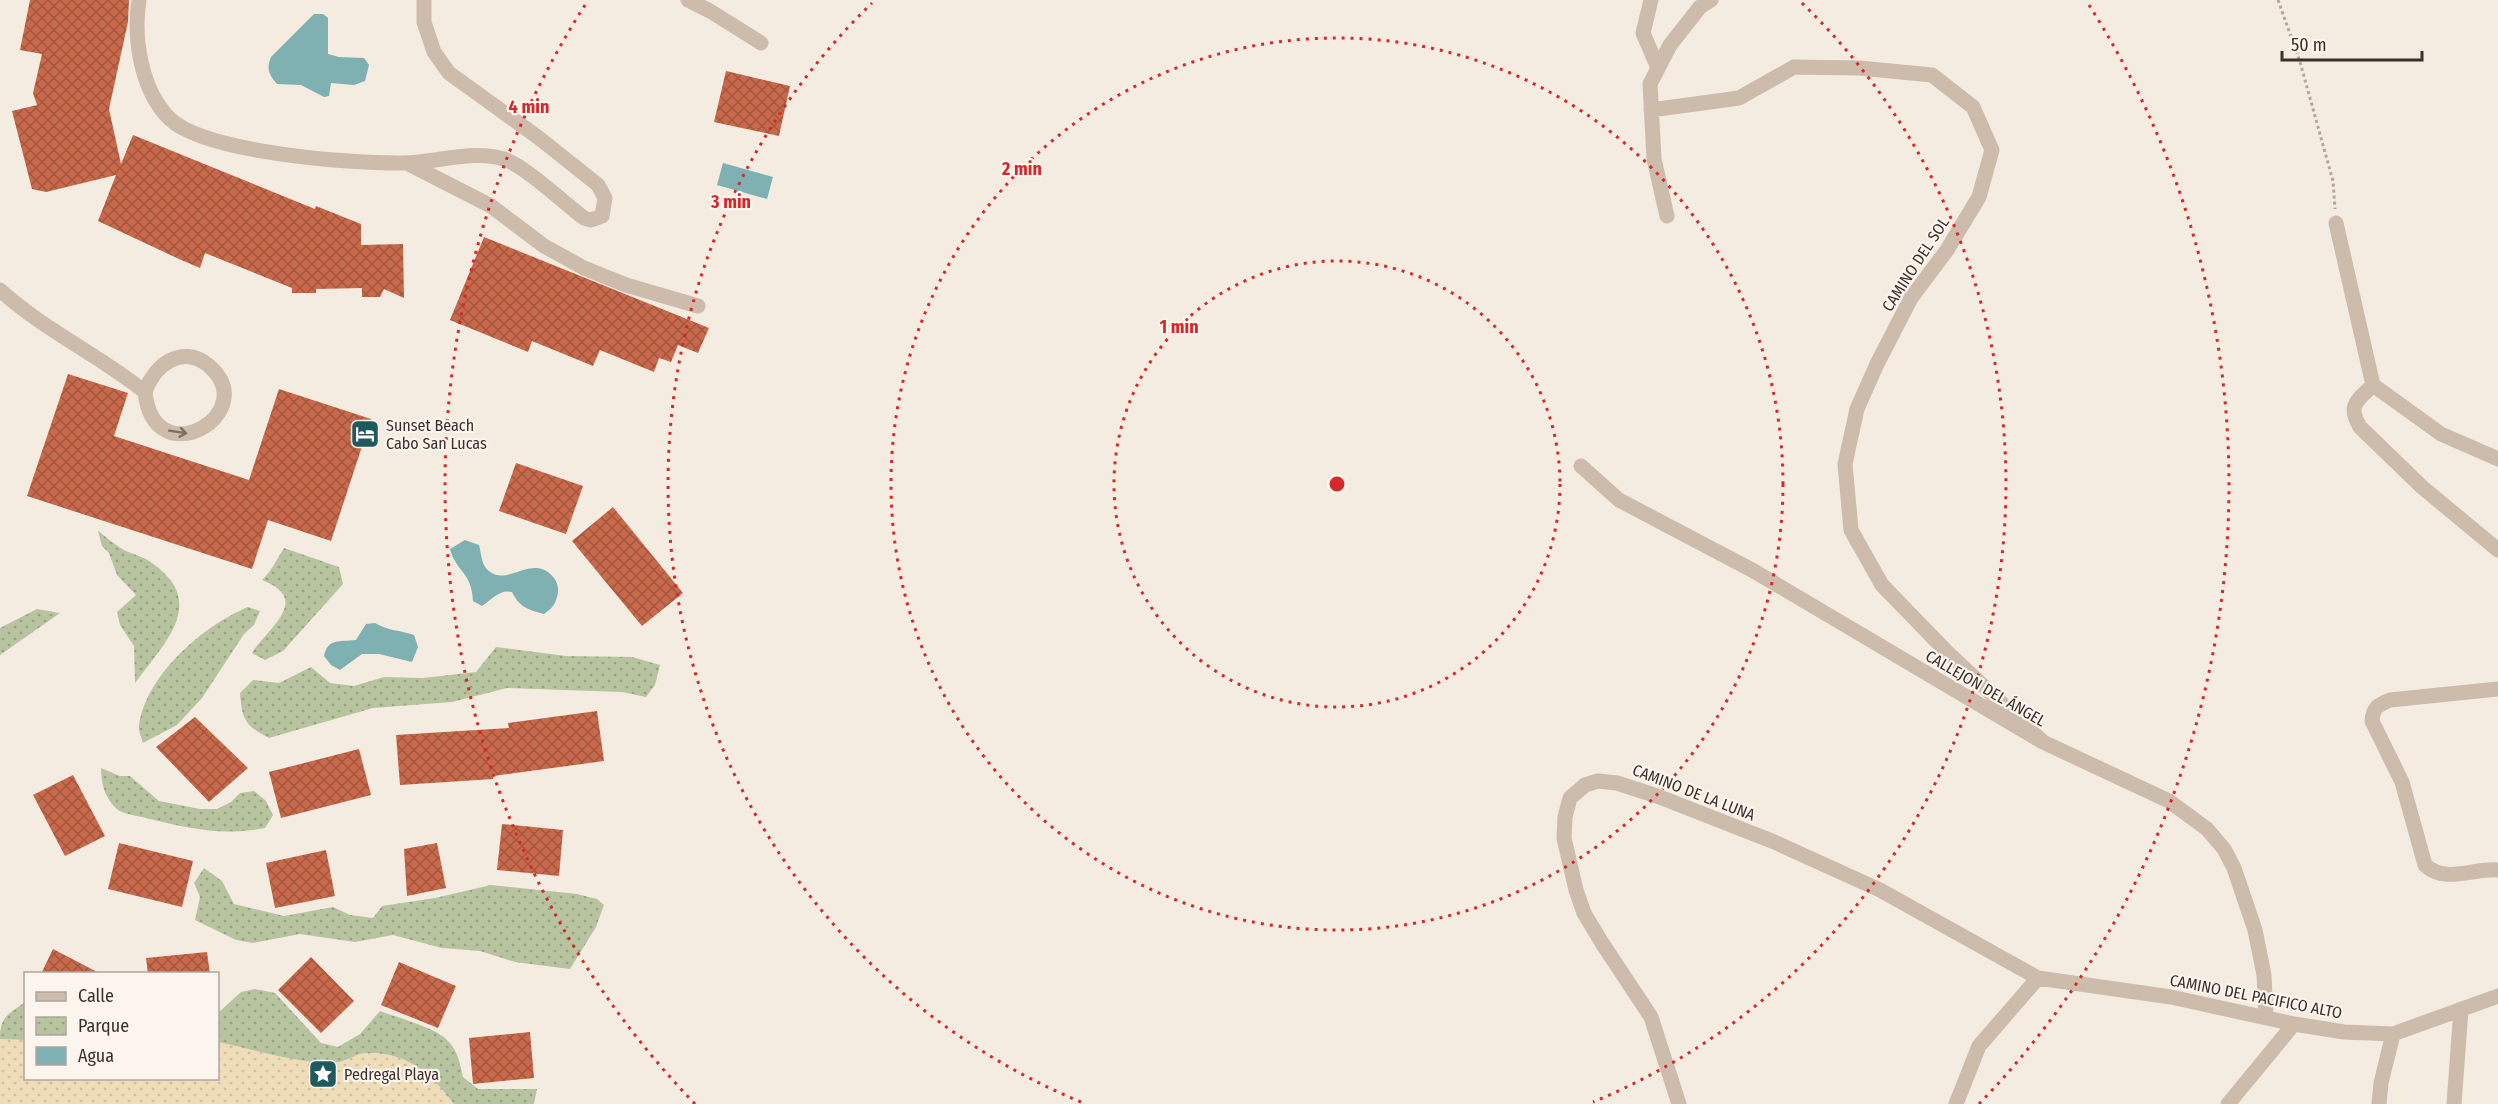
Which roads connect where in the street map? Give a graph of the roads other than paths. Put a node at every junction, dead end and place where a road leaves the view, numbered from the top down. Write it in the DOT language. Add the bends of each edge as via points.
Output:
graph roads {
  1 [pos="139,0"];
  2 [pos="424,0"];
  3 [pos="688,0"];
  4 [pos="1651,0"];
  5 [pos="1711,0"];
  6 [pos="761,43"];
  7 [pos="1658,68"];
  8 [pos="1651,110"];
  9 [pos="407,163"];
  10 [pos="1667,216"];
  11 [pos="2336,223"];
  12 [pos="0,290"];
  13 [pos="698,306"];
  14 [pos="2373,385"];
  15 [pos="145,392"];
  16 [pos="2498,459"];
  17 [pos="1581,466"];
  18 [pos="2498,550"];
  19 [pos="2498,689"];
  20 [pos="2043,742"];
  21 [pos="2498,870"];
  22 [pos="2038,978"];
  23 [pos="2498,996"];
  24 [pos="2461,1010"];
  25 [pos="2266,1016"];
  26 [pos="2294,1024"];
  27 [pos="2393,1034"];
  28 [pos="2381,1083"];
  29 [pos="1679,1104"];
  30 [pos="1956,1104"];
  31 [pos="2228,1104"];
  32 [pos="2366,1104"];
  33 [pos="2379,1104"];
  34 [pos="2454,1104"];
  1 -- 9 [label="street" via="137,41 145,72 156,101 171,120 216,140 274,154"];
  2 -- 9 [label="street" via="424,22 434,52 449,73 598,185 606,203 598,219 584,218 504,159 485,156"];
  3 -- 6 [label="street"];
  4 -- 7 [label="street" via="1643,33"];
  5 -- 7 [label="street" via="1700,7"];
  7 -- 8 [label="street" via="1650,84"];
  8 -- 10 [label="street" via="1654,159"];
  8 -- 20 [label="street, CAMINO DEL SOL" via="1739,98 1794,68 1859,68 1932,75 1973,107 1992,150 1990,159 1979,197 1947,250 1911,297 1857,409 1845,464 1851,530 1882,585"];
  9 -- 13 [label="street" via="490,206 544,246 584,268"];
  11 -- 14 [label="street"];
  12 -- 15 [label="street" via="28,314"];
  14 -- 16 [label="street" via="2441,434"];
  14 -- 18 [label="street" via="2354,403 2353,415 2360,427 2422,487"];
  15 -- 15 [label="street, one-way" via="154,420 181,435 209,426 219,414 224,395 215,371 203,361 188,357 173,358 159,365"];
  17 -- 20 [label="street, CALLEJON DEL ÁNGEL" via="1619,500 1752,570"];
  19 -- 21 [label="street" via="2390,700 2377,705 2372,712 2372,721 2402,782 2425,865 2445,876"];
  20 -- 25 [label="street, CALLEJON DEL ÁNGEL" via="2169,801 2208,829 2234,868 2254,930 2264,975"];
  22 -- 25 [label="street, CAMINO DEL PACIFICO ALTO" via="2171,997"];
  22 -- 29 [label="street, CAMINO DE LA LUNA" via="1890,895 1772,841 1617,783 1598,781 1585,785 1570,798 1565,817 1564,838 1576,890 1602,944 1651,1017"];
  22 -- 30 [label="street" via="1980,1046"];
  23 -- 24 [label="street, CAMINO DEL PACIFICO ALTO"];
  24 -- 27 [label="street, CAMINO DEL PACIFICO ALTO"];
  24 -- 34 [label="street"];
  25 -- 26 [label="street, CAMINO DEL PACIFICO ALTO"];
  26 -- 27 [label="street, CAMINO DEL PACIFICO ALTO"];
  26 -- 31 [label="street"];
  27 -- 28 [label="street"];
  28 -- 32 [label="street"];
  28 -- 33 [label="street"];
}
